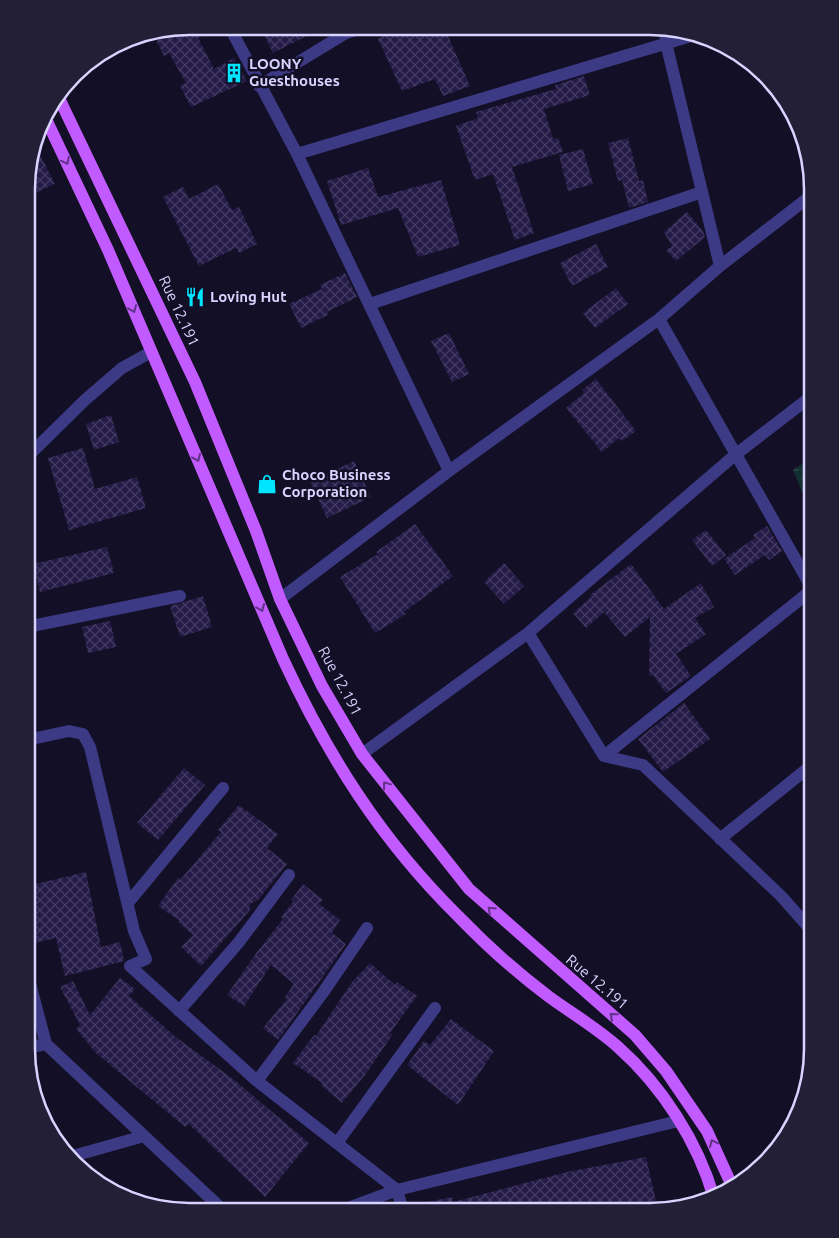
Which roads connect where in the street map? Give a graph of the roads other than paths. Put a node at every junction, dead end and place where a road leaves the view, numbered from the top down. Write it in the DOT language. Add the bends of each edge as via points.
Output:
graph roads {
  1 [pos="234,35"];
  2 [pos="343,35"];
  3 [pos="666,36"];
  4 [pos="682,38"];
  5 [pos="666,43"];
  6 [pos="259,86"];
  7 [pos="61,103"];
  8 [pos="49,125"];
  9 [pos="296,154"];
  10 [pos="702,192"];
  11 [pos="804,201"];
  12 [pos="720,266"];
  13 [pos="370,304"];
  14 [pos="659,319"];
  15 [pos="151,352"];
  16 [pos="804,402"];
  17 [pos="35,444"];
  18 [pos="735,455"];
  19 [pos="450,471"];
  20 [pos="804,575"];
  21 [pos="804,595"];
  22 [pos="180,596"];
  23 [pos="280,599"];
  24 [pos="35,625"];
  25 [pos="528,632"];
  26 [pos="35,738"];
  27 [pos="362,754"];
  28 [pos="604,756"];
  29 [pos="804,771"];
  30 [pos="223,788"];
  31 [pos="720,839"];
  32 [pos="288,876"];
  33 [pos="128,903"];
  34 [pos="804,922"];
  35 [pos="367,928"];
  36 [pos="35,1002"];
  37 [pos="435,1008"];
  38 [pos="179,1011"];
  39 [pos="46,1044"];
  40 [pos="35,1046"];
  41 [pos="257,1081"];
  42 [pos="678,1121"];
  43 [pos="144,1136"];
  44 [pos="337,1143"];
  45 [pos="77,1155"];
  46 [pos="730,1181"];
  47 [pos="397,1190"];
  48 [pos="712,1190"];
  49 [pos="216,1203"];
  50 [pos="362,1203"];
  51 [pos="401,1203"];
  1 -- 6 [label="street"];
  2 -- 6 [label="street"];
  3 -- 5 [label="street"];
  4 -- 5 [label="street"];
  5 -- 9 [label="street"];
  5 -- 10 [label="street"];
  6 -- 9 [label="street"];
  7 -- 23 [label="main road, Rue 12.191" via="195,382"];
  8 -- 15 [label="main road, one-way" via="108,250"];
  9 -- 13 [label="street"];
  10 -- 12 [label="street"];
  10 -- 13 [label="street"];
  11 -- 12 [label="street"];
  12 -- 14 [label="street"];
  13 -- 19 [label="street"];
  14 -- 18 [label="street"];
  14 -- 19 [label="street"];
  15 -- 17 [label="street" via="122,368"];
  15 -- 42 [label="main road, one-way" via="290,675 335,762 362,803 412,868 450,909 506,963 618,1047 662,1095"];
  16 -- 18 [label="street"];
  18 -- 20 [label="street"];
  18 -- 25 [label="street"];
  19 -- 23 [label="street"];
  21 -- 28 [label="street"];
  22 -- 24 [label="street"];
  23 -- 27 [label="main road, Rue 12.191" via="322,686"];
  25 -- 27 [label="street"];
  25 -- 28 [label="street"];
  26 -- 33 [label="street" via="69,731 83,734 98,775"];
  46 -- 27 [label="main road, Rue 12.191, one-way" via="707,1131 666,1072 634,1035 469,890"];
  28 -- 31 [label="street" via="643,765"];
  29 -- 31 [label="street"];
  30 -- 33 [label="street"];
  31 -- 34 [label="street"];
  32 -- 38 [label="street" via="239,942"];
  33 -- 38 [label="street" via="134,931 146,959 130,966"];
  35 -- 41 [label="street"];
  36 -- 39 [label="street"];
  37 -- 44 [label="street"];
  38 -- 41 [label="street"];
  39 -- 40 [label="street"];
  39 -- 43 [label="street"];
  41 -- 44 [label="street"];
  42 -- 47 [label="street"];
  42 -- 48 [label="main road"];
  43 -- 45 [label="street"];
  43 -- 49 [label="street"];
  44 -- 47 [label="street"];
  47 -- 50 [label="street"];
  47 -- 51 [label="street"];
}
